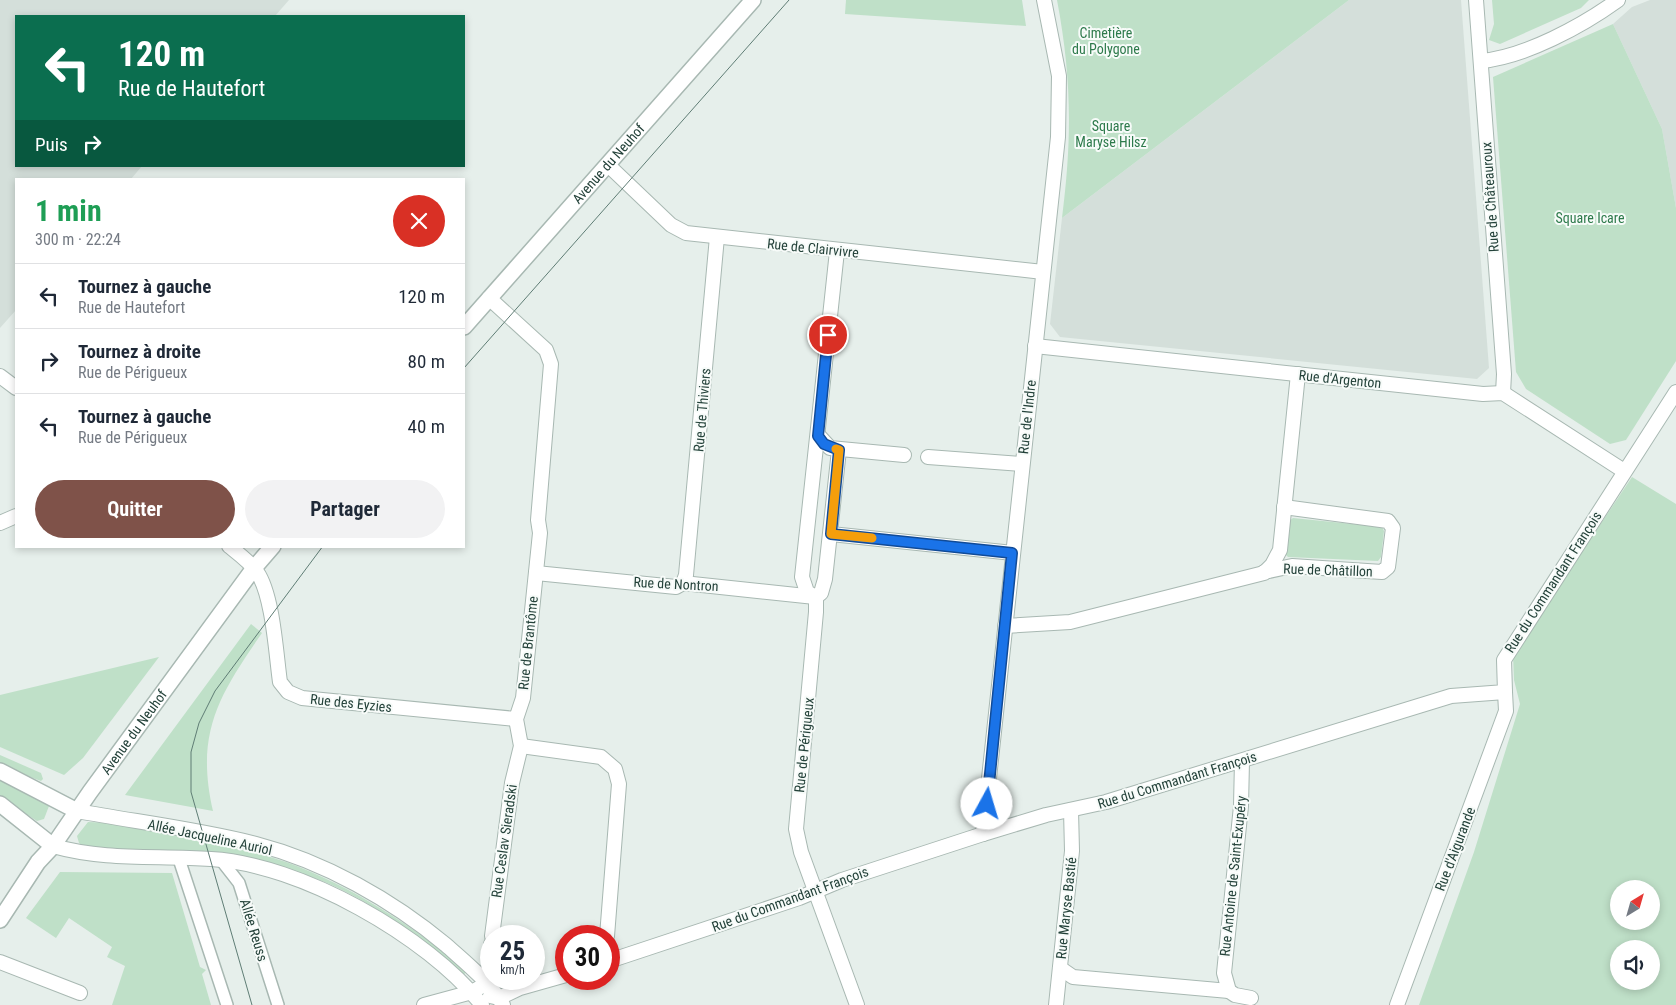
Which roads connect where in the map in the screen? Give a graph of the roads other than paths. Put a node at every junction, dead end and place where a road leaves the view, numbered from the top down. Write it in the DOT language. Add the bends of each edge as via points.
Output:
graph roads {
  1 [pos="753,0"];
  2 [pos="1044,0"];
  3 [pos="1476,0"];
  4 [pos="1607,0"];
  5 [pos="1618,0"];
  6 [pos="1587,22"];
  7 [pos="1481,61"];
  8 [pos="608,165"];
  9 [pos="717,237"];
  10 [pos="837,251"];
  11 [pos="1043,272"];
  12 [pos="489,298"];
  13 [pos="465,326"];
  14 [pos="1035,346"];
  15 [pos="1298,374"];
  16 [pos="0,376"];
  17 [pos="15,387"];
  18 [pos="1676,392"];
  19 [pos="1503,393"];
  20 [pos="818,436"];
  21 [pos="839,450"];
  22 [pos="904,455"];
  23 [pos="928,457"];
  24 [pos="1022,464"];
  25 [pos="1624,471"];
  26 [pos="1284,507"];
  27 [pos="15,516"];
  28 [pos="0,523"];
  29 [pos="831,534"];
  30 [pos="231,548"];
  31 [pos="271,548"];
  32 [pos="1012,553"];
  33 [pos="254,568"];
  34 [pos="536,573"];
  35 [pos="1264,573"];
  36 [pos="684,583"];
  37 [pos="816,597"];
  38 [pos="1005,626"];
  39 [pos="1505,692"];
  40 [pos="516,719"];
  41 [pos="521,746"];
  42 [pos="1242,760"];
  43 [pos="0,771"];
  44 [pos="0,804"];
  45 [pos="1071,810"];
  46 [pos="77,811"];
  47 [pos="983,834"];
  48 [pos="53,846"];
  49 [pos="179,859"];
  50 [pos="221,860"];
  51 [pos="815,891"];
  52 [pos="0,920"];
  53 [pos="493,925"];
  54 [pos="608,925"];
  55 [pos="620,957"];
  56 [pos="0,962"];
  57 [pos="1060,968"];
  58 [pos="480,977"];
  59 [pos="555,978"];
  60 [pos="480,987"];
  61 [pos="492,990"];
  62 [pos="1229,991"];
  63 [pos="472,992"];
  64 [pos="80,993"];
  65 [pos="1251,998"];
  66 [pos="501,1001"];
  67 [pos="227,1005"];
  68 [pos="278,1005"];
  69 [pos="424,1005"];
  70 [pos="482,1005"];
  71 [pos="856,1005"];
  72 [pos="1056,1005"];
  73 [pos="1397,1005"];
  1 -- 8 [label="street, Avenue du Neuhof"];
  2 -- 11 [label="street, Rue de l'Indre" via="1059,76 1058,136"];
  3 -- 7 [label="street, Rue de Châteauroux"];
  4 -- 6 [label="street"];
  5 -- 6 [label="street"];
  6 -- 7 [label="street" via="1504,59"];
  7 -- 19 [label="street, Rue de Châteauroux"];
  8 -- 9 [label="street, Rue de Clairvivre" via="678,230"];
  8 -- 12 [label="street, Avenue du Neuhof"];
  9 -- 10 [label="street, Rue de Clairvivre"];
  9 -- 36 [label="street, Rue de Thiviers"];
  10 -- 11 [label="street, Rue de Clairvivre"];
  10 -- 20 [label="street"];
  11 -- 14 [label="street, Rue de l'Indre"];
  12 -- 13 [label="street, Avenue du Neuhof"];
  12 -- 34 [label="street, Rue de Brantôme" via="546,350 551,364"];
  14 -- 15 [label="street, Rue d'Argenton"];
  14 -- 24 [label="street, Rue de l'Indre"];
  15 -- 19 [label="street, Rue d'Argenton" via="1483,394"];
  15 -- 26 [label="street, Rue de Châtillon"];
  16 -- 17 [label="street"];
  18 -- 25 [label="street, Rue du Commandant François"];
  19 -- 25 [label="street"];
  20 -- 21 [label="street" via="824,444"];
  20 -- 37 [label="street" via="802,577 807,592"];
  21 -- 22 [label="street"];
  21 -- 29 [label="street, Rue de Périgueux"];
  23 -- 24 [label="street"];
  24 -- 32 [label="street, Rue de l'Indre"];
  25 -- 39 [label="street, Rue du Commandant François" via="1504,660"];
  26 -- 35 [label="street, Rue de Châtillon" via="1280,550"];
  26 -- 35 [label="street, Rue de Châtillon" via="1388,521 1393,528 1388,566 1382,572 1292,566"];
  27 -- 28 [label="street"];
  29 -- 32 [label="street"];
  29 -- 37 [label="street, Rue de Périgueux" via="824,587"];
  30 -- 33 [label="street"];
  31 -- 33 [label="street, Avenue du Neuhof"];
  32 -- 38 [label="street, Rue de l'Indre"];
  33 -- 40 [label="street, Rue des Eyzies" via="261,578 267,599 280,682 288,692 302,698"];
  33 -- 46 [label="street, Avenue du Neuhof"];
  34 -- 36 [label="street, Rue de Nontron" via="676,587"];
  34 -- 40 [label="street, Rue de Brantôme" via="523,698"];
  35 -- 38 [label="street, Rue de Châtillon" via="1070,622"];
  36 -- 37 [label="street, Rue de Nontron"];
  37 -- 51 [label="street, Rue de Périgueux" via="796,822 797,838"];
  38 -- 47 [label="street, Rue de l'Indre"];
  39 -- 42 [label="street, Rue du Commandant François" via="1451,696"];
  39 -- 73 [label="street, Rue d'Aigurande" via="1506,711"];
  40 -- 41 [label="street, Rue de Brantôme"];
  41 -- 53 [label="street, Rue Ceslav Sieradski" via="512,783"];
  41 -- 54 [label="street" via="601,757 615,768 619,784"];
  42 -- 45 [label="street, Rue du Commandant François"];
  42 -- 62 [label="street, Rue Antoine de Saint-Exupéry" via="1241,806 1224,973"];
  43 -- 46 [label="street"];
  44 -- 48 [label="street"];
  45 -- 47 [label="street, Rue du Commandant François"];
  45 -- 57 [label="street, Rue Maryse Bastié" via="1072,851"];
  46 -- 48 [label="street, Avenue du Neuhof"];
  46 -- 58 [label="street, Allée Jacqueline Auriol" via="258,844 323,869 362,888 423,926"];
  47 -- 51 [label="street, Rue du Commandant François"];
  48 -- 49 [label="street, Allée Jacqueline Auriol" via="99,856"];
  48 -- 52 [label="street, Avenue du Neuhof" via="38,862"];
  49 -- 50 [label="street, Allée Jacqueline Auriol"];
  49 -- 67 [label="street"];
  50 -- 63 [label="street, Allée Jacqueline Auriol" via="276,872 351,903 426,950"];
  50 -- 68 [label="street, Allée Reuss" via="239,883"];
  51 -- 55 [label="street, Rue du Commandant François"];
  51 -- 71 [label="street, Rue de Périgueux"];
  56 -- 64 [label="street"];
  57 -- 62 [label="street" via="1073,977"];
  57 -- 72 [label="street, Rue Maryse Bastié"];
  59 -- 66 [label="street" via="520,988"];
  60 -- 63 [label="street"];
  61 -- 66 [label="street, Allée Jacqueline Auriol"];
  62 -- 65 [label="street" via="1235,996"];
  63 -- 66 [label="street"];
  63 -- 69 [label="street"];
  63 -- 70 [label="street, Allée Jacqueline Auriol"];
}
